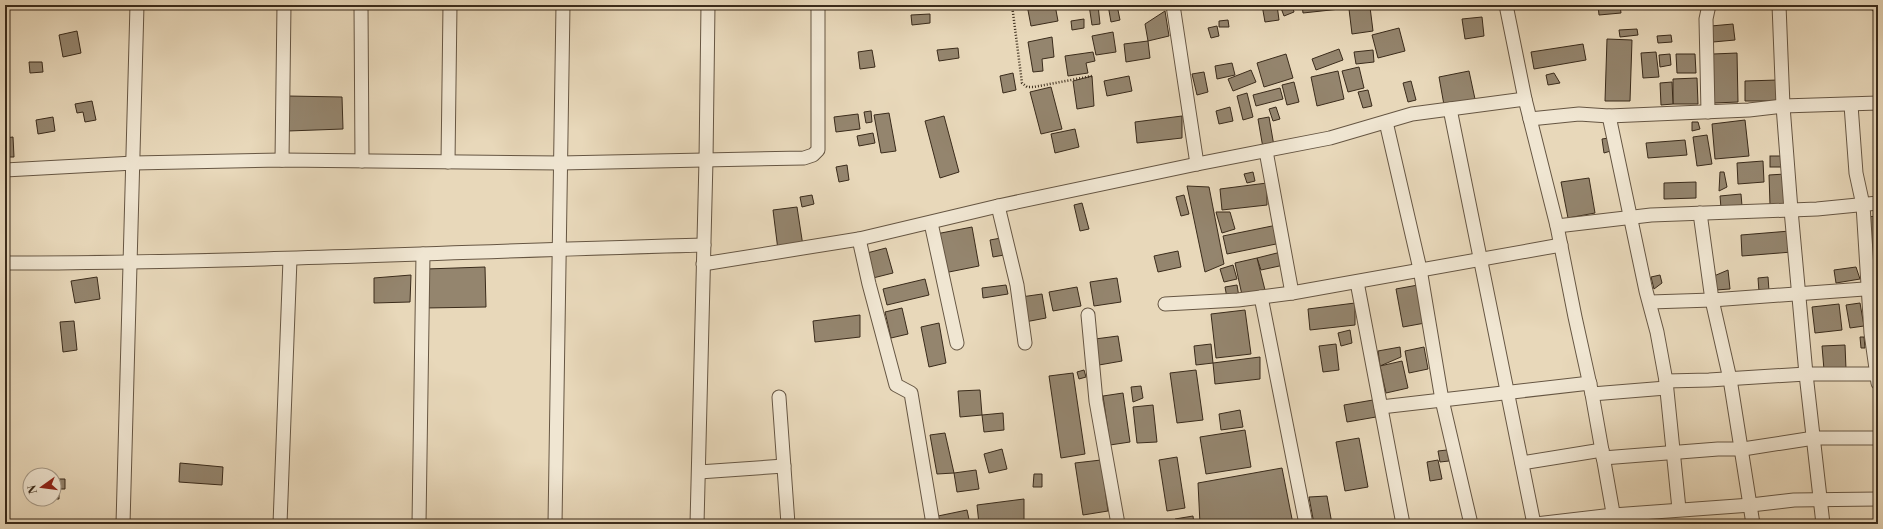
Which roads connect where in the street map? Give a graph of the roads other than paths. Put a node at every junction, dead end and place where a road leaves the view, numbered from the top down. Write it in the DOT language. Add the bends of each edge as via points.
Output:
graph roads {
  1 [pos="137,5"];
  2 [pos="284,5"];
  3 [pos="361,5"];
  4 [pos="450,5"];
  5 [pos="563,5"];
  6 [pos="708,5"];
  7 [pos="818,5"];
  8 [pos="1173,5"];
  9 [pos="1506,5"];
  10 [pos="1709,5"];
  11 [pos="1779,5"];
  12 [pos="1525,99"];
  13 [pos="1878,103"];
  14 [pos="1851,105"];
  15 [pos="1784,106"];
  16 [pos="1450,109"];
  17 [pos="1708,112"];
  18 [pos="1609,116"];
  19 [pos="1530,119"];
  20 [pos="1386,122"];
  21 [pos="1266,151"];
  22 [pos="282,160"];
  23 [pos="706,160"];
  24 [pos="362,161"];
  25 [pos="448,162"];
  26 [pos="134,163"];
  27 [pos="560,163"];
  28 [pos="1197,164"];
  29 [pos="5,170"];
  30 [pos="1878,203"];
  31 [pos="1863,205"];
  32 [pos="998,206"];
  33 [pos="1791,210"];
  34 [pos="1700,213"];
  35 [pos="1630,218"];
  36 [pos="931,223"];
  37 [pos="1557,226"];
  38 [pos="859,239"];
  39 [pos="704,245"];
  40 [pos="1561,245"];
  41 [pos="560,249"];
  42 [pos="423,254"];
  43 [pos="290,259"];
  44 [pos="1480,259"];
  45 [pos="5,263"];
  46 [pos="131,263"];
  47 [pos="703,264"];
  48 [pos="1420,269"];
  49 [pos="1357,282"];
  50 [pos="1873,289"];
  51 [pos="1292,293"];
  52 [pos="1800,294"];
  53 [pos="1261,297"];
  54 [pos="1712,300"];
  55 [pos="1650,302"];
  56 [pos="1165,304"];
  57 [pos="1088,315"];
  58 [pos="1025,342"];
  59 [pos="957,343"];
  60 [pos="1806,374"];
  61 [pos="1878,377"];
  62 [pos="1730,379"];
  63 [pos="1666,384"];
  64 [pos="1591,388"];
  65 [pos="1508,392"];
  66 [pos="779,397"];
  67 [pos="1442,400"];
  68 [pos="1381,407"];
  69 [pos="1814,438"];
  70 [pos="1878,438"];
  71 [pos="1743,449"];
  72 [pos="1672,452"];
  73 [pos="1602,454"];
  74 [pos="1522,462"];
  75 [pos="784,466"];
  76 [pos="699,472"];
  77 [pos="1878,499"];
  78 [pos="1819,500"];
  79 [pos="1751,505"];
  80 [pos="1679,509"];
  81 [pos="1614,519"];
  82 [pos="123,524"];
  83 [pos="280,524"];
  84 [pos="419,524"];
  85 [pos="555,524"];
  86 [pos="697,524"];
  87 [pos="788,524"];
  88 [pos="933,524"];
  89 [pos="1118,524"];
  90 [pos="1306,524"];
  91 [pos="1404,524"];
  92 [pos="1471,524"];
  93 [pos="1535,524"];
  94 [pos="1753,524"];
  95 [pos="1823,524"];
  1 -- 26 [label="street"];
  2 -- 22 [label="street"];
  3 -- 24 [label="street"];
  4 -- 25 [label="street"];
  5 -- 27 [label="street"];
  6 -- 23 [label="street"];
  7 -- 23 [label="street" via="818,150 804,158"];
  8 -- 28 [label="street"];
  9 -- 12 [label="street"];
  10 -- 17 [label="street" via="1706,19"];
  11 -- 15 [label="street"];
  12 -- 16 [label="street"];
  12 -- 19 [label="street"];
  13 -- 14 [label="street"];
  14 -- 15 [label="street"];
  14 -- 31 [label="street" via="1856,173"];
  15 -- 17 [label="street"];
  15 -- 33 [label="street"];
  16 -- 20 [label="street" via="1412,114"];
  16 -- 44 [label="street"];
  17 -- 18 [label="street"];
  18 -- 19 [label="street" via="1579,114"];
  18 -- 35 [label="street"];
  19 -- 37 [label="street"];
  20 -- 21 [label="street" via="1330,138"];
  20 -- 48 [label="street"];
  21 -- 28 [label="street"];
  21 -- 51 [label="street"];
  22 -- 24 [label="street"];
  22 -- 26 [label="street"];
  23 -- 27 [label="street"];
  23 -- 39 [label="street"];
  24 -- 25 [label="street"];
  25 -- 27 [label="street"];
  26 -- 29 [label="street"];
  26 -- 46 [label="street"];
  27 -- 41 [label="street"];
  28 -- 32 [label="street"];
  30 -- 31 [label="street"];
  31 -- 33 [label="street"];
  31 -- 50 [label="street"];
  32 -- 36 [label="street"];
  32 -- 58 [label="street" via="1017,285"];
  33 -- 34 [label="street"];
  33 -- 52 [label="street"];
  34 -- 35 [label="street"];
  34 -- 54 [label="street"];
  35 -- 37 [label="street"];
  35 -- 55 [label="street"];
  36 -- 38 [label="street"];
  36 -- 59 [label="street"];
  37 -- 40 [label="street"];
  38 -- 47 [label="street"];
  38 -- 88 [label="street" via="896,385 911,393"];
  39 -- 41 [label="street"];
  39 -- 47 [label="street"];
  40 -- 44 [label="street"];
  40 -- 64 [label="street"];
  41 -- 42 [label="street"];
  41 -- 85 [label="street"];
  42 -- 43 [label="street"];
  42 -- 84 [label="street"];
  43 -- 46 [label="street"];
  43 -- 83 [label="street"];
  44 -- 48 [label="street"];
  44 -- 65 [label="street"];
  45 -- 46 [label="street"];
  46 -- 82 [label="street"];
  47 -- 76 [label="street"];
  48 -- 49 [label="street"];
  48 -- 67 [label="street"];
  49 -- 51 [label="street"];
  49 -- 68 [label="street"];
  50 -- 52 [label="street"];
  50 -- 61 [label="street" via="1871,333"];
  51 -- 53 [label="street"];
  52 -- 54 [label="street"];
  52 -- 60 [label="street"];
  53 -- 56 [label="street"];
  53 -- 90 [label="street"];
  54 -- 55 [label="street"];
  54 -- 62 [label="street"];
  55 -- 63 [label="street"];
  57 -- 89 [label="street" via="1096,401"];
  60 -- 61 [label="street"];
  60 -- 62 [label="street"];
  60 -- 69 [label="street"];
  62 -- 63 [label="street"];
  62 -- 71 [label="street"];
  63 -- 64 [label="street"];
  63 -- 72 [label="street"];
  64 -- 65 [label="street"];
  64 -- 73 [label="street"];
  65 -- 67 [label="street"];
  65 -- 74 [label="street"];
  66 -- 75 [label="street"];
  67 -- 68 [label="street"];
  67 -- 92 [label="street"];
  68 -- 91 [label="street"];
  69 -- 70 [label="street"];
  69 -- 71 [label="street"];
  69 -- 78 [label="street"];
  71 -- 72 [label="street"];
  71 -- 79 [label="street"];
  72 -- 73 [label="street"];
  72 -- 80 [label="street"];
  73 -- 74 [label="street"];
  73 -- 81 [label="street"];
  74 -- 93 [label="street"];
  75 -- 76 [label="street"];
  75 -- 87 [label="street"];
  76 -- 86 [label="street"];
  77 -- 78 [label="street"];
  78 -- 79 [label="street"];
  78 -- 95 [label="street"];
  79 -- 80 [label="street"];
  79 -- 94 [label="street"];
  80 -- 81 [label="street"];
  81 -- 93 [label="street"];
}
